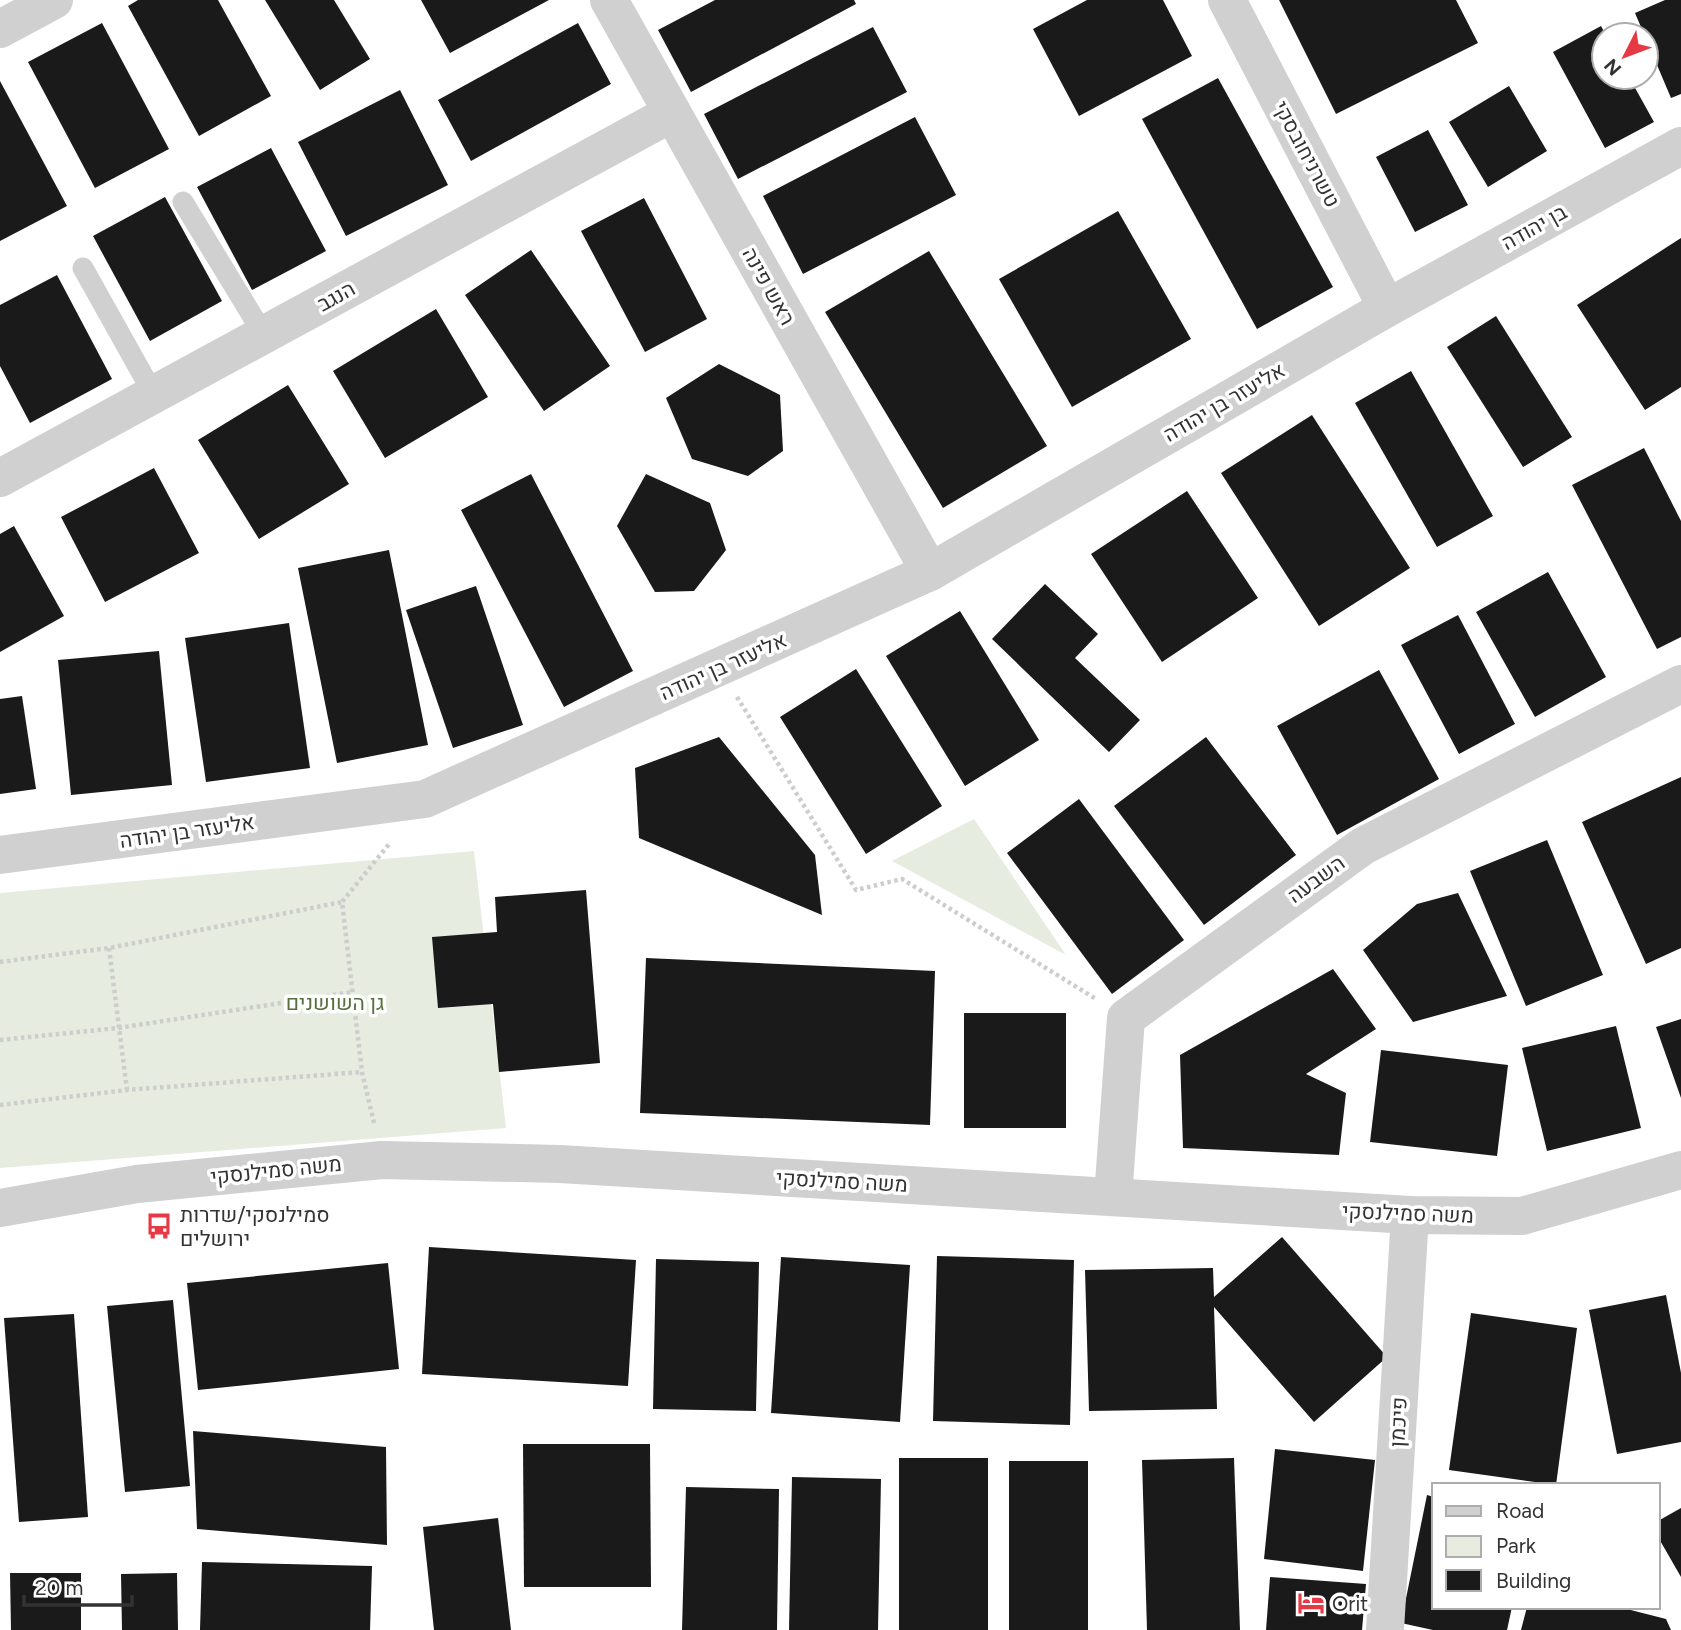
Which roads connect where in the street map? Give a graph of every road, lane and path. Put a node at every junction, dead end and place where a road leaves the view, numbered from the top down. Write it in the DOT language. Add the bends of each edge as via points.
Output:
graph roads {
  1 [pos="54,0"];
  2 [pos="609,0"];
  3 [pos="1227,0"];
  4 [pos="0,29"];
  5 [pos="672,113"];
  6 [pos="1681,146"];
  7 [pos="183,202"];
  8 [pos="83,268"];
  9 [pos="1387,308"];
  10 [pos="264,335"];
  11 [pos="154,395"];
  12 [pos="0,478"];
  13 [pos="930,572"];
  14 [pos="719,669"];
  15 [pos="1681,684"];
  16 [pos="425,799"];
  17 [pos="0,856"];
  18 [pos="342,902"];
  19 [pos="109,948"];
  20 [pos="0,962"];
  21 [pos="353,992"];
  22 [pos="1126,1018"];
  23 [pos="118,1028"];
  24 [pos="0,1040"];
  25 [pos="362,1072"];
  26 [pos="127,1090"];
  27 [pos="0,1105"];
  28 [pos="382,1160"];
  29 [pos="1681,1170"];
  30 [pos="1113,1197"];
  31 [pos="0,1208"];
  32 [pos="1410,1214"];
  33 [pos="1385,1630"];
  1 -- 4 [label="street"];
  2 -- 5 [label="street, ראש פינה"];
  3 -- 9 [label="street, טשרניחובסקי"];
  5 -- 10 [label="street, הנגב"];
  5 -- 13 [label="street, ראש פינה"];
  6 -- 9 [label="street, בן יהודה"];
  7 -- 10 [label="lane"];
  8 -- 11 [label="lane"];
  9 -- 13 [label="street, אליעזר בן יהודה"];
  10 -- 11 [label="street, הנגב"];
  11 -- 12 [label="street, הנגב"];
  13 -- 14 [label="street, אליעזר בן יהודה"];
  14 -- 16 [label="street, אליעזר בן יהודה"];
  14 -- 22 [label="path" via="856,890 902,879"];
  15 -- 22 [label="street, השבעה" via="1363,846"];
  16 -- 17 [label="street, אליעזר בן יהודה"];
  16 -- 18 [label="path"];
  18 -- 19 [label="path"];
  18 -- 21 [label="path"];
  19 -- 20 [label="path"];
  19 -- 23 [label="path"];
  21 -- 23 [label="path"];
  21 -- 25 [label="path"];
  22 -- 30 [label="street"];
  23 -- 24 [label="path"];
  23 -- 26 [label="path"];
  25 -- 26 [label="path"];
  25 -- 28 [label="path"];
  26 -- 27 [label="path"];
  28 -- 30 [label="street, משה סמילנסקי" via="561,1164"];
  28 -- 31 [label="street, משה סמילנסקי" via="138,1184"];
  29 -- 32 [label="street, משה סמילנסקי" via="1522,1216"];
  30 -- 32 [label="street, משה סמילנסקי"];
  32 -- 33 [label="street, פיכמן"];
}
